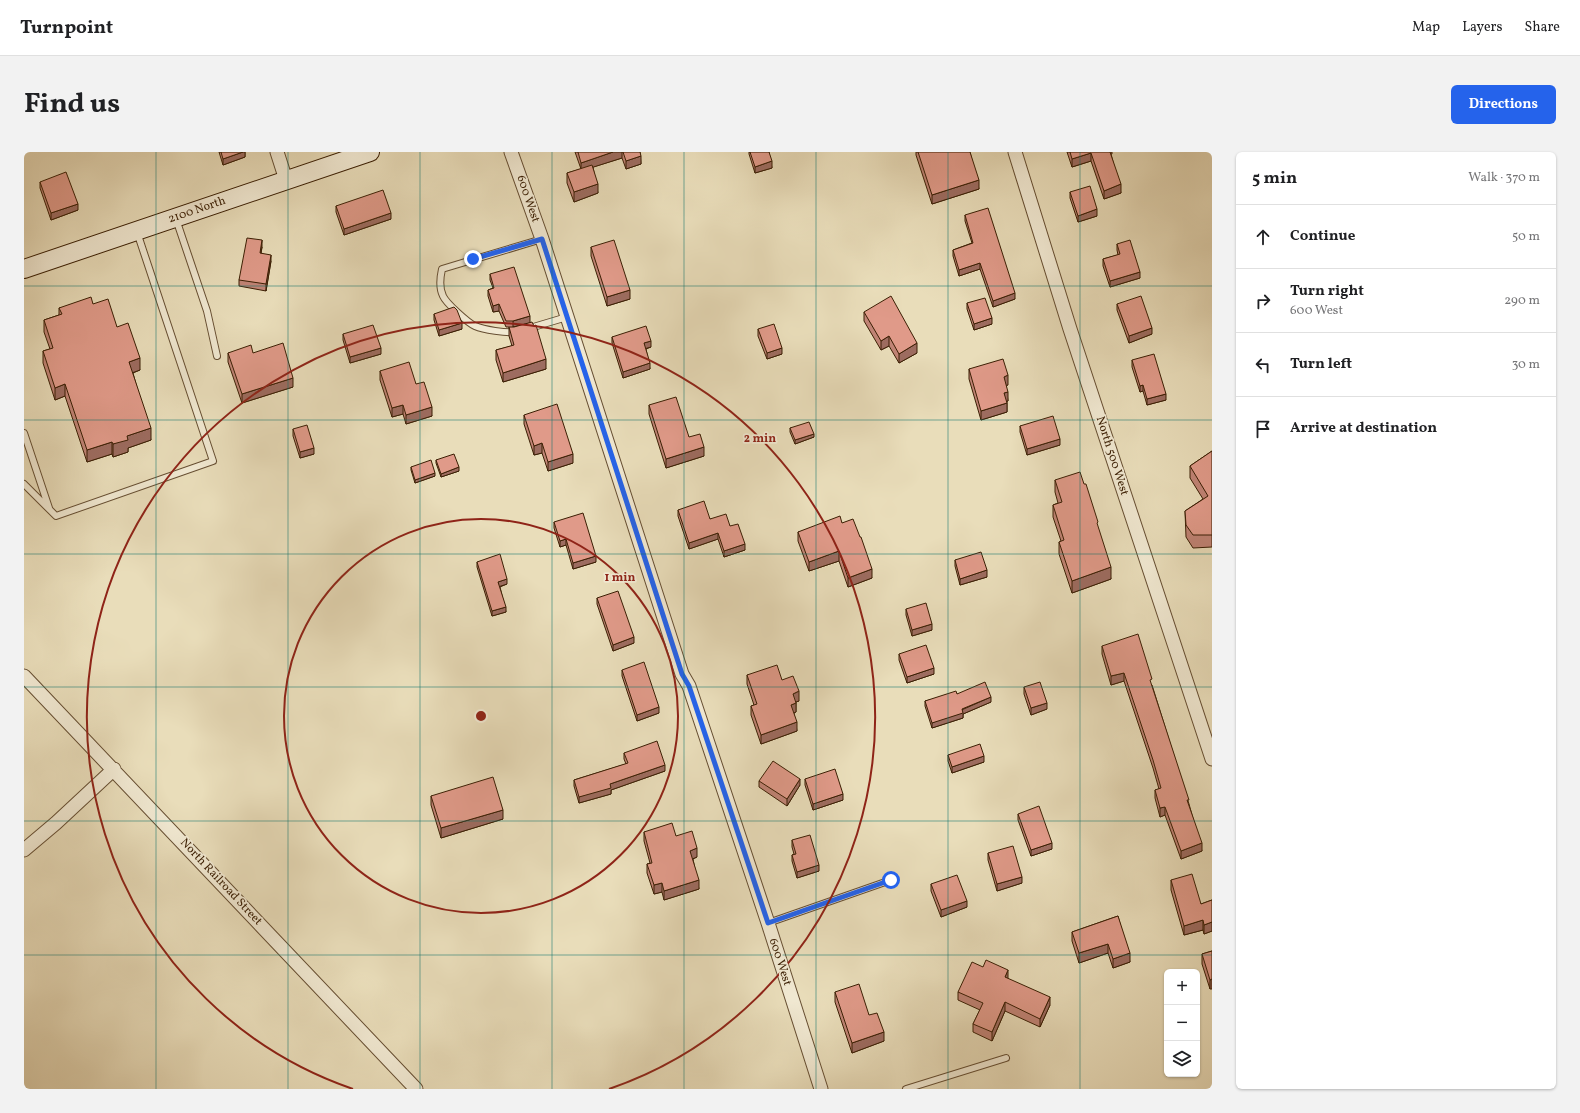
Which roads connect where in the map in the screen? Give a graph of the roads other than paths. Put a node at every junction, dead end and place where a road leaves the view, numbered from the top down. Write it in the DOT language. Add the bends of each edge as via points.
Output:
graph roads {
  1 [pos="277,152"];
  2 [pos="370,152"];
  3 [pos="511,152"];
  4 [pos="1015,152"];
  5 [pos="286,180"];
  6 [pos="175,218"];
  7 [pos="136,231"];
  8 [pos="542,239"];
  9 [pos="24,269"];
  10 [pos="567,317"];
  11 [pos="217,356"];
  12 [pos="24,433"];
  13 [pos="24,484"];
  14 [pos="50,510"];
  15 [pos="24,676"];
  16 [pos="1211,755"];
  17 [pos="114,769"];
  18 [pos="24,850"];
  19 [pos="891,880"];
  20 [pos="768,923"];
  21 [pos="1006,1058"];
  22 [pos="416,1089"];
  23 [pos="821,1089"];
  24 [pos="906,1089"];
  1 -- 5 [label="street"];
  2 -- 5 [label="street, 2100 North"];
  3 -- 8 [label="street, 600 West"];
  4 -- 16 [label="street, North 500 West" via="1070,329"];
  5 -- 6 [label="street, 2100 North"];
  6 -- 7 [label="street, 2100 North"];
  6 -- 11 [label="lane" via="207,311"];
  7 -- 9 [label="street, 2100 North"];
  7 -- 14 [label="lane" via="213,461 56,516"];
  8 -- 10 [label="street, 600 West"];
  8 -- 10 [label="lane" via="442,269 439,280 443,297 474,326 492,330 513,332"];
  10 -- 20 [label="street, 600 West" via="682,674 689,686"];
  12 -- 14 [label="lane"];
  13 -- 14 [label="lane"];
  15 -- 17 [label="street, North Railroad Street"];
  17 -- 18 [label="street"];
  17 -- 22 [label="street, North Railroad Street"];
  19 -- 20 [label="lane"];
  20 -- 23 [label="street, 600 West"];
  21 -- 24 [label="lane"];
}
